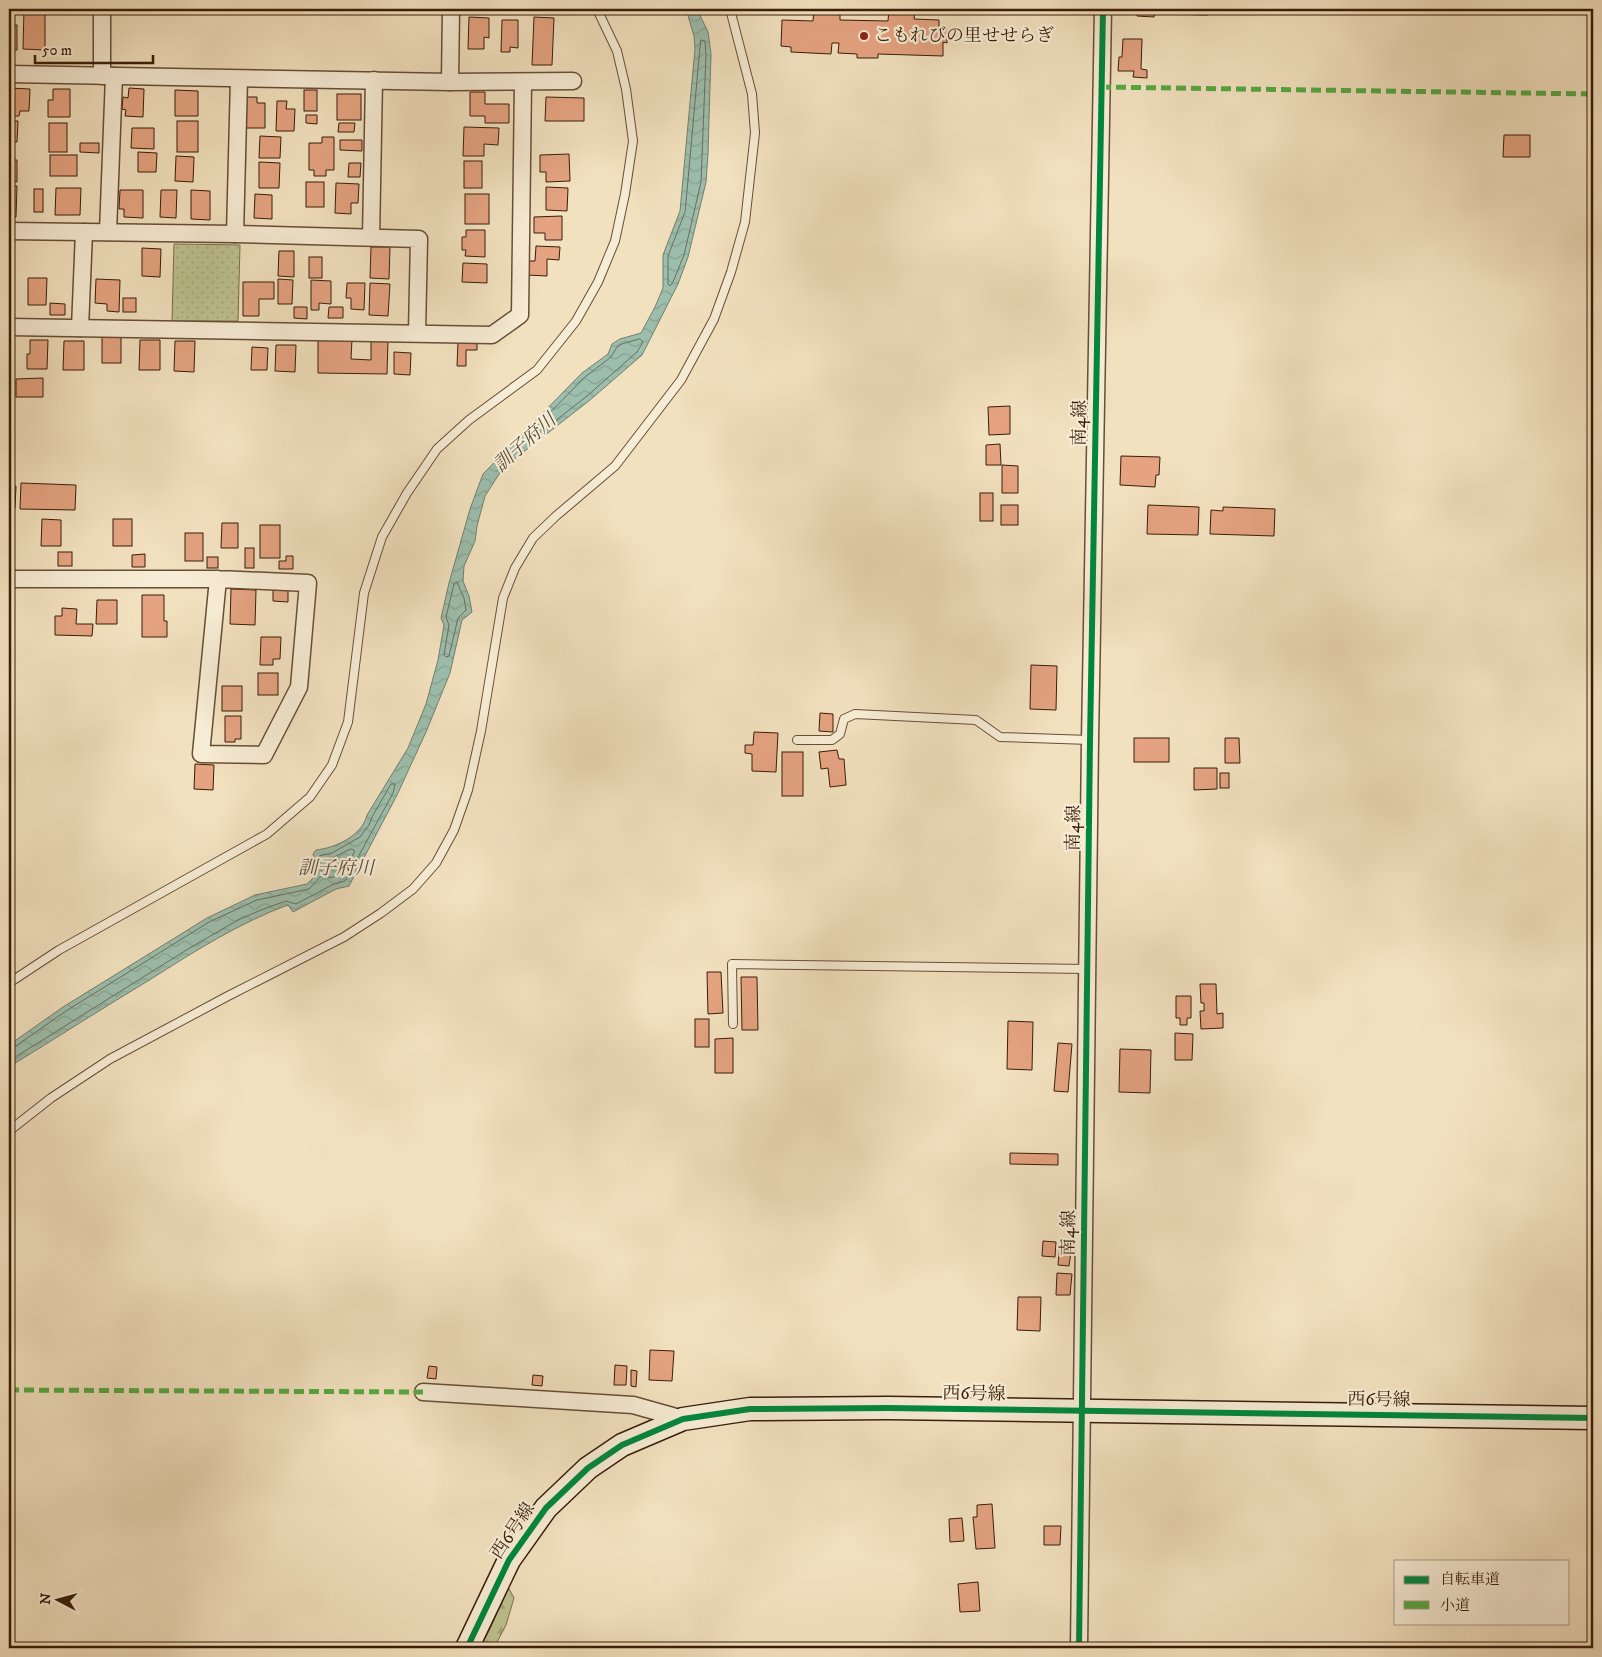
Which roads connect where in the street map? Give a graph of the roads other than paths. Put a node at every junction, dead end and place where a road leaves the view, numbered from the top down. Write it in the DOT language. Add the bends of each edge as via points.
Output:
graph roads {
  1 [pos="102,9"];
  2 [pos="452,9"];
  3 [pos="597,9"];
  4 [pos="730,9"];
  5 [pos="1103,9"];
  6 [pos="9,74"];
  7 [pos="108,76"];
  8 [pos="239,79"];
  9 [pos="374,80"];
  10 [pos="450,82"];
  11 [pos="523,82"];
  12 [pos="573,82"];
  13 [pos="9,231"];
  14 [pos="84,232"];
  15 [pos="108,232"];
  16 [pos="235,234"];
  17 [pos="371,237"];
  18 [pos="9,327"];
  19 [pos="80,328"];
  20 [pos="417,333"];
  21 [pos="9,579"];
  22 [pos="218,579"];
  23 [pos="797,740"];
  24 [pos="1090,740"];
  25 [pos="1087,969"];
  26 [pos="9,983"];
  27 [pos="733,1024"];
  28 [pos="9,1131"];
  29 [pos="423,1392"];
  30 [pos="1082,1412"];
  31 [pos="1593,1418"];
  32 [pos="683,1419"];
  33 [pos="467,1648"];
  34 [pos="1079,1648"];
  1 -- 7 [label="street"];
  2 -- 10 [label="street"];
  3 -- 26 [label="lane" via="617,50 633,141 615,241 598,282 576,321 537,370 469,420 437,449 382,537 364,594 348,722 332,765 310,797 267,834 59,950"];
  4 -- 28 [label="lane" via="752,94 755,132 746,222 731,272 714,319 681,380 615,466 534,538 515,568 504,598 468,790 454,830 436,863 413,888 381,914 344,937 110,1059"];
  5 -- 24 [label="street, 南4線"];
  6 -- 7 [label="street"];
  7 -- 8 [label="street"];
  7 -- 15 [label="street"];
  8 -- 9 [label="street"];
  8 -- 16 [label="street"];
  9 -- 10 [label="street"];
  9 -- 17 [label="street"];
  10 -- 11 [label="street"];
  11 -- 12 [label="street"];
  11 -- 20 [label="street" via="520,315 492,335"];
  13 -- 14 [label="street"];
  14 -- 15 [label="street"];
  14 -- 19 [label="street"];
  15 -- 16 [label="street"];
  16 -- 17 [label="street"];
  17 -- 20 [label="street" via="419,239"];
  18 -- 19 [label="street"];
  19 -- 20 [label="street"];
  21 -- 22 [label="street"];
  22 -- 22 [label="street" via="201,754 264,755 299,687 308,583"];
  23 -- 24 [label="lane" via="832,740 840,734 844,719 855,714 976,720 1000,737"];
  24 -- 25 [label="street, 南4線"];
  25 -- 27 [label="lane" via="732,964"];
  25 -- 30 [label="street, 南4線"];
  29 -- 32 [label="street" via="633,1405"];
  30 -- 31 [label="street, 西6号線"];
  30 -- 32 [label="street, 西6号線" via="750,1409"];
  30 -- 34 [label="street, 南4線"];
  32 -- 33 [label="street, 西6号線" via="622,1445 588,1468 546,1508 509,1560"];
}
